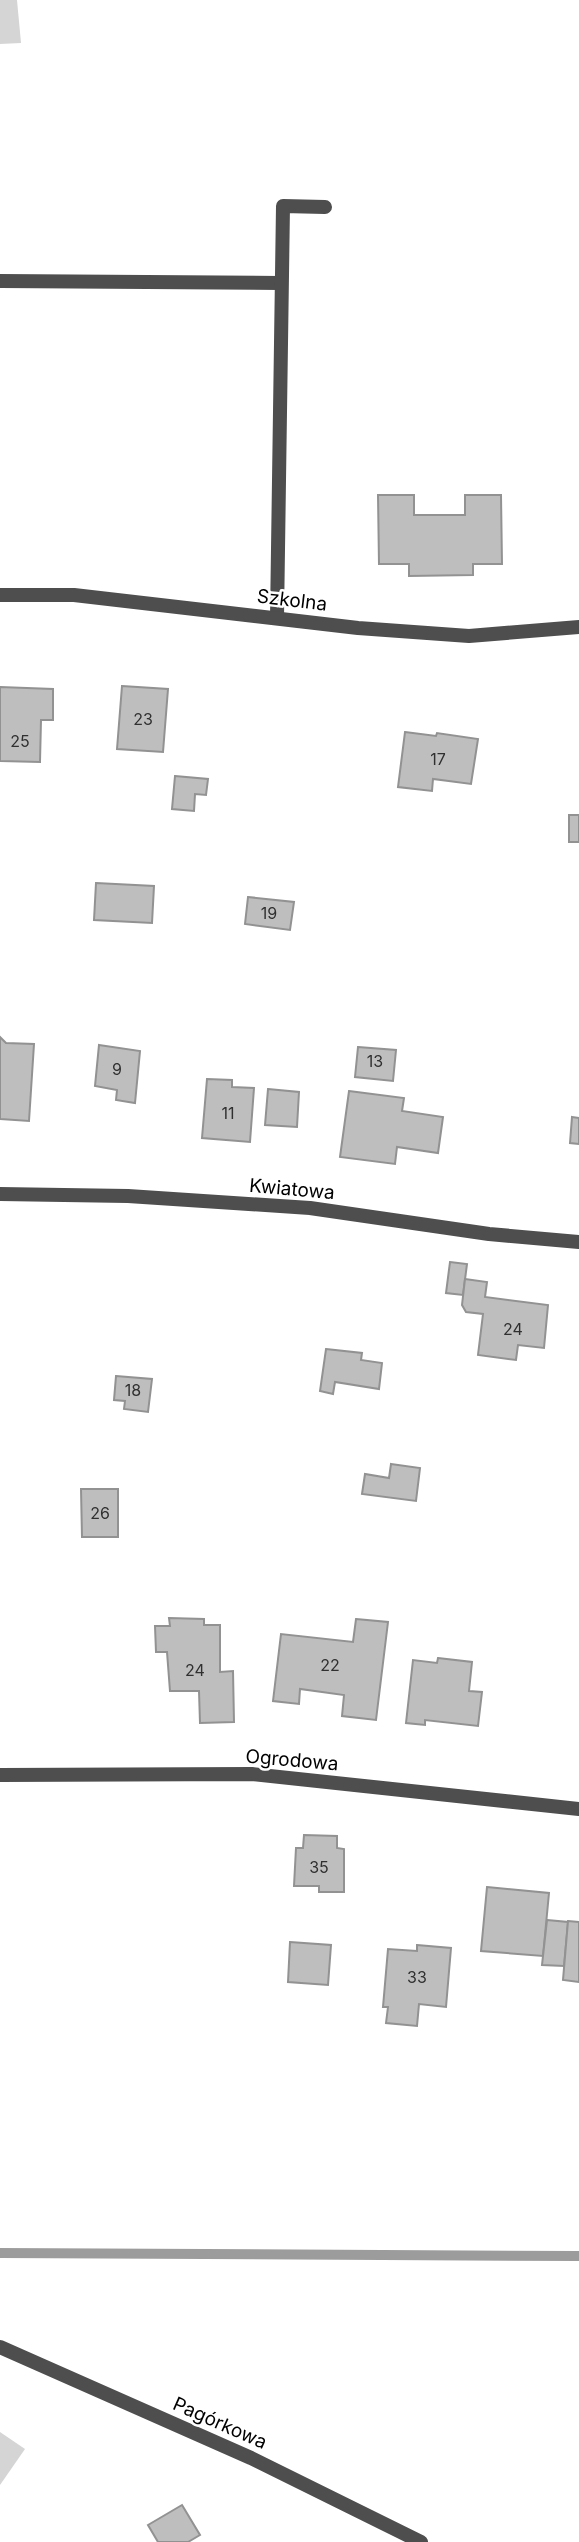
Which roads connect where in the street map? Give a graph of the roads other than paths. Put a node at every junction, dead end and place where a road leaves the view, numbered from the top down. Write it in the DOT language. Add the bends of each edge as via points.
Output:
graph roads {
  1 [pos="325,207"];
  2 [pos="0,281"];
  3 [pos="280,283"];
  4 [pos="0,595"];
  5 [pos="277,618"];
  6 [pos="579,627"];
  7 [pos="0,1194"];
  8 [pos="579,1242"];
  9 [pos="0,1775"];
  10 [pos="579,1809"];
  11 [pos="0,2347"];
  12 [pos="421,2542"];
  1 -- 3 [label="street" via="283,206"];
  2 -- 3 [label="street"];
  3 -- 5 [label="street"];
  4 -- 5 [label="street, Szkolna" via="74,595"];
  5 -- 6 [label="street, Szkolna" via="469,636"];
  7 -- 8 [label="street, Kwiatowa" via="128,1196 310,1208"];
  9 -- 10 [label="street, Ogrodowa" via="251,1774"];
  11 -- 12 [label="street, Pagórkowa" via="251,2458"];
}
